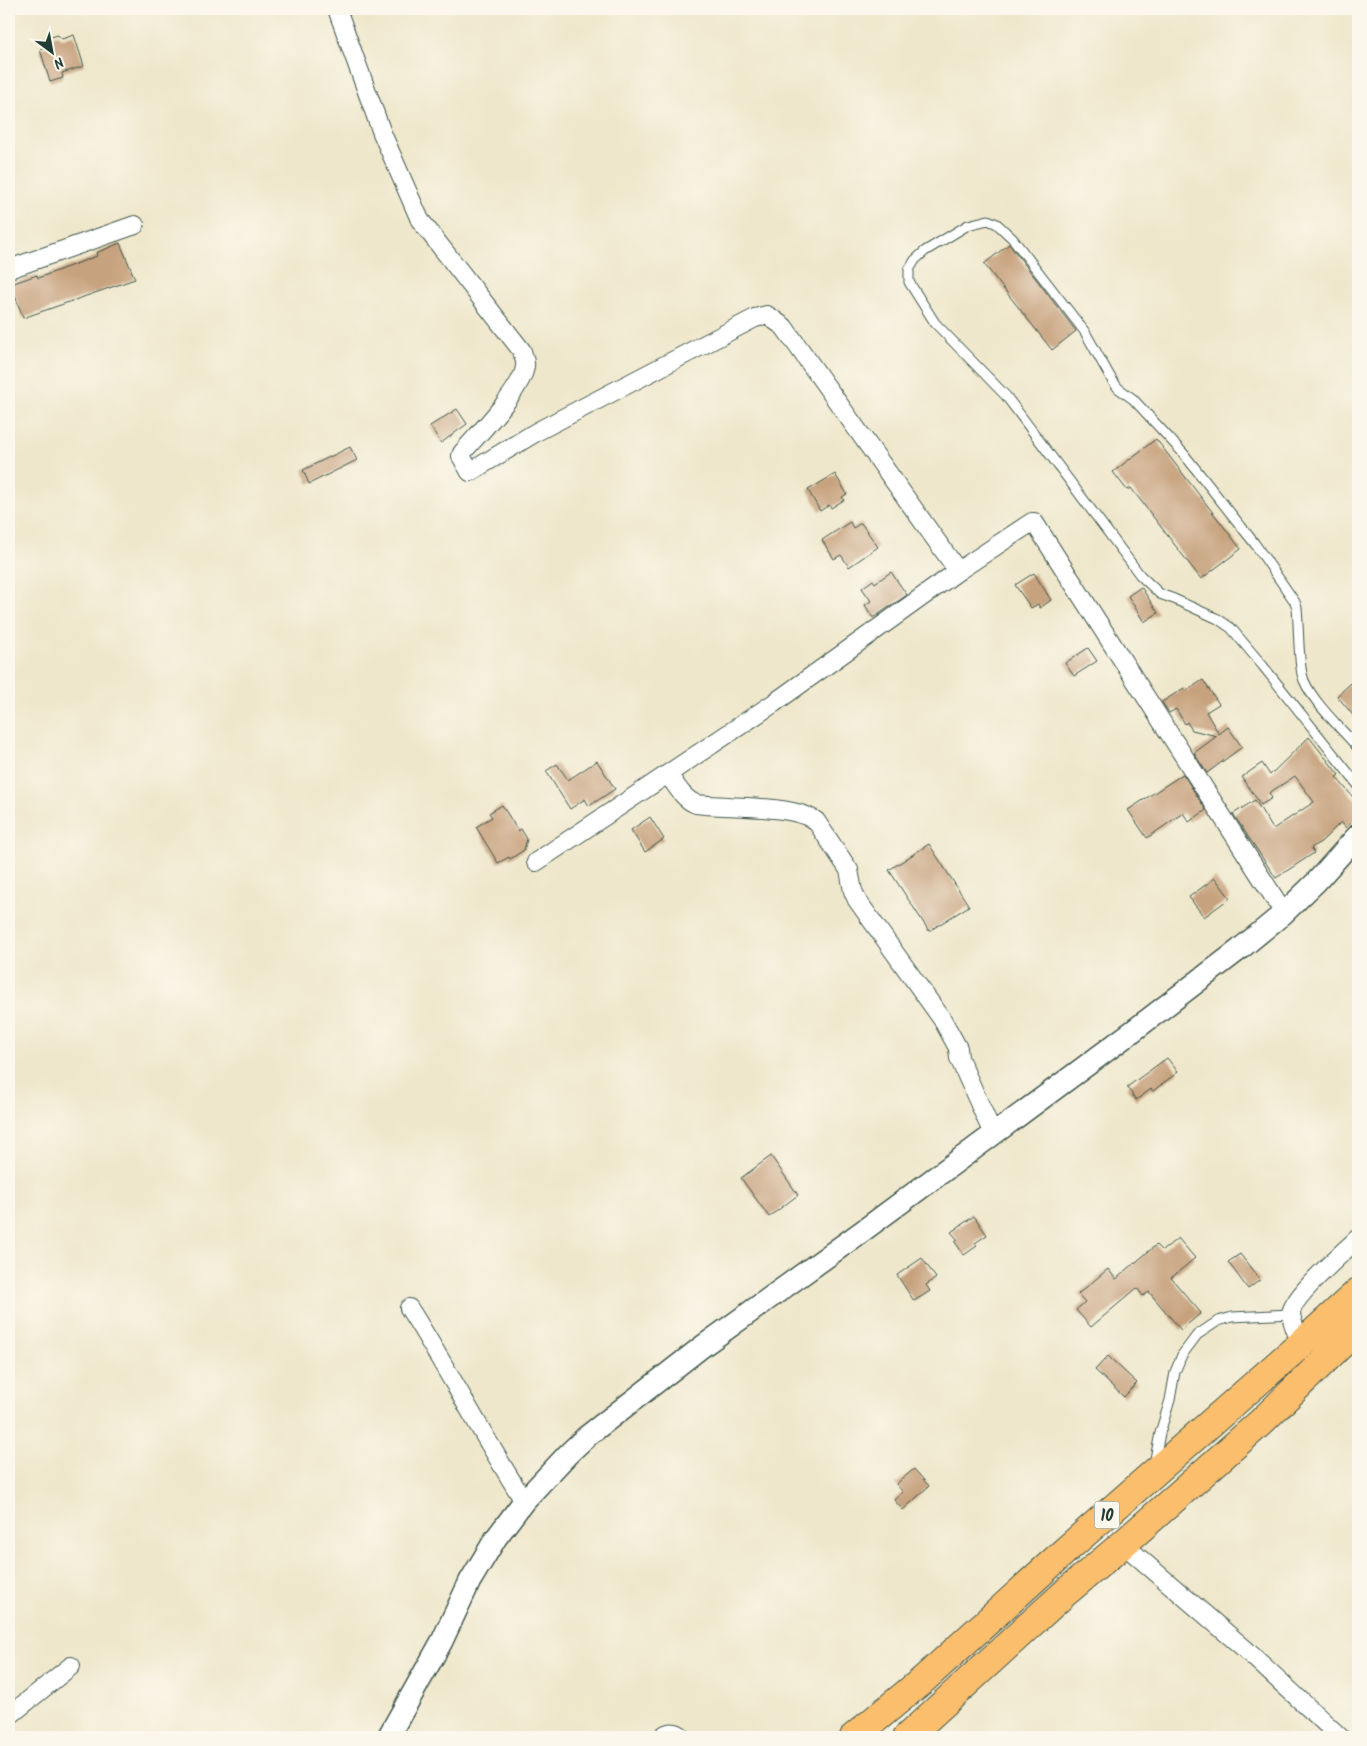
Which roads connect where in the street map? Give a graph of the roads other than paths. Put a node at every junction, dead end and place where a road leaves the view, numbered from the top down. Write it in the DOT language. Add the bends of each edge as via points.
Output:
graph roads {
  1 [pos="337,9"];
  2 [pos="135,224"];
  3 [pos="9,269"];
  4 [pos="958,571"];
  5 [pos="1358,748"];
  6 [pos="668,774"];
  7 [pos="1358,784"];
  8 [pos="1358,836"];
  9 [pos="536,862"];
  10 [pos="1284,913"];
  11 [pos="993,1134"];
  12 [pos="1358,1238"];
  13 [pos="1358,1292"];
  14 [pos="409,1308"];
  15 [pos="1292,1314"];
  16 [pos="1354,1337"];
  17 [pos="1301,1344"];
  18 [pos="1152,1476"];
  19 [pos="524,1501"];
  20 [pos="1123,1544"];
  21 [pos="71,1666"];
  22 [pos="9,1716"];
  23 [pos="388,1737"];
  24 [pos="662,1737"];
  25 [pos="682,1737"];
  26 [pos="854,1737"];
  27 [pos="907,1737"];
  28 [pos="1340,1737"];
  1 -- 4 [label="street" via="382,133 420,220 522,351 525,367 518,386 462,453 470,472 538,431 755,318 767,315 784,327"];
  2 -- 3 [label="street"];
  4 -- 6 [label="street" via="774,703"];
  4 -- 10 [label="street" via="1034,522"];
  5 -- 7 [label="lane" via="1306,685 1302,674 1297,608 1260,551 1183,454 1133,399 1118,388 1085,332 1013,239 988,220 968,225 925,251 909,270 909,282 935,323 1006,396 1140,575 1160,594 1218,619 1231,628"];
  6 -- 9 [label="street"];
  6 -- 11 [label="street" via="689,802 784,811 811,817 821,827 850,870 857,900 956,1043 959,1058"];
  8 -- 10 [label="street"];
  10 -- 11 [label="street"];
  11 -- 19 [label="street" via="628,1403 586,1437"];
  12 -- 15 [label="street" via="1298,1298"];
  13 -- 17 [label="highway, 10"];
  14 -- 19 [label="street"];
  15 -- 17 [label="street"];
  15 -- 18 [label="lane" via="1232,1317 1218,1321 1197,1335 1182,1355 1175,1372"];
  16 -- 20 [label="highway, 10"];
  17 -- 18 [label="highway, 10"];
  18 -- 26 [label="highway, 10"];
  19 -- 23 [label="street" via="496,1538 470,1581 442,1641"];
  20 -- 27 [label="highway, 10"];
  20 -- 28 [label="street" via="1245,1649"];
  21 -- 22 [label="street"];
  24 -- 25 [label="street" via="673,1732"];
}
